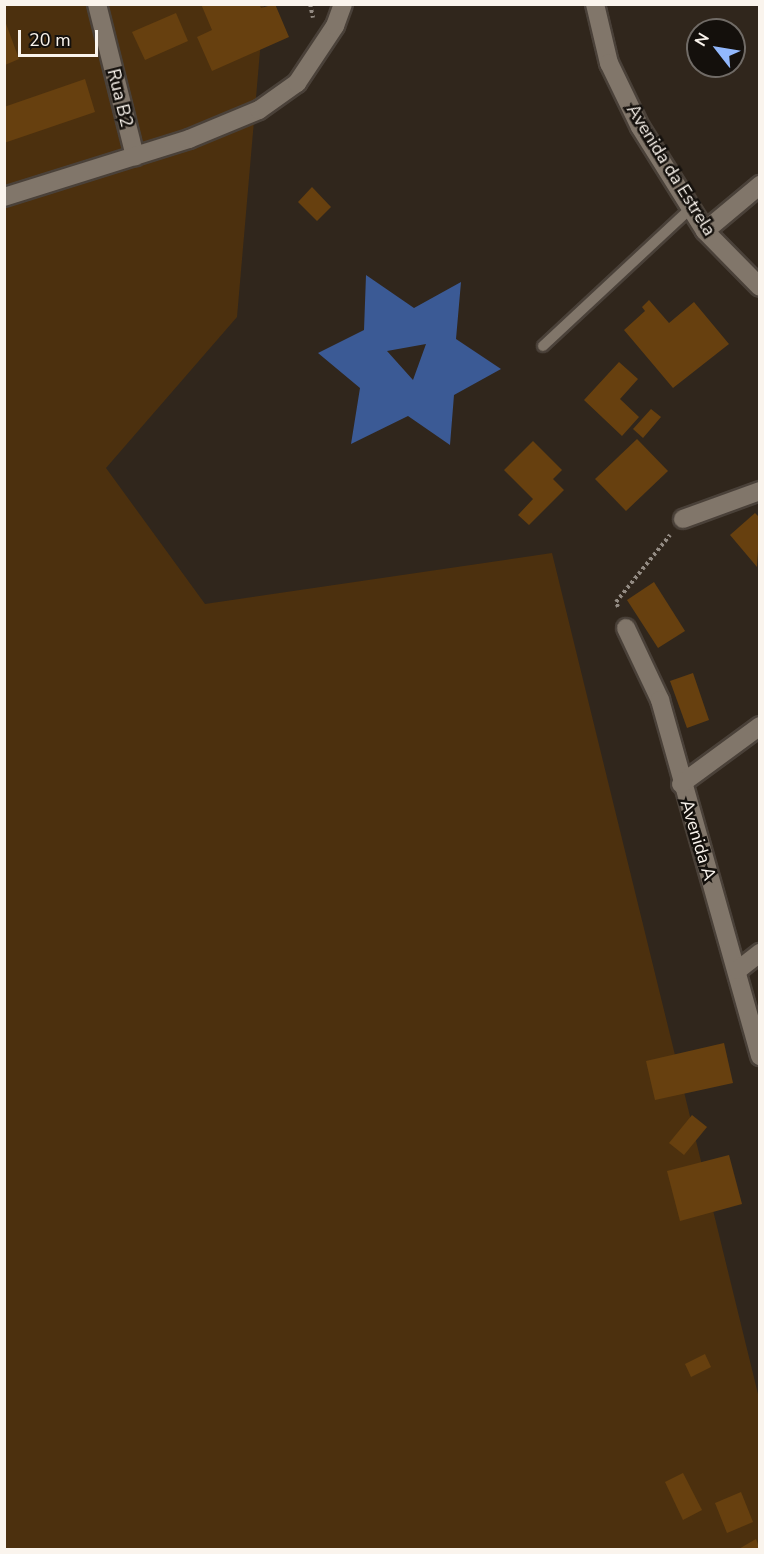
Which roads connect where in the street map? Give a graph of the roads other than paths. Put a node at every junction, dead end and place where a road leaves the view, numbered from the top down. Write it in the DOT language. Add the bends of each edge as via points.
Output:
graph roads {
  1 [pos="97,4"];
  2 [pos="343,4"];
  3 [pos="595,4"];
  4 [pos="135,156"];
  5 [pos="759,185"];
  6 [pos="4,196"];
  7 [pos="691,208"];
  8 [pos="705,231"];
  9 [pos="759,287"];
  10 [pos="543,346"];
  11 [pos="759,491"];
  12 [pos="682,519"];
  13 [pos="626,628"];
  14 [pos="759,726"];
  15 [pos="681,784"];
  16 [pos="759,953"];
  17 [pos="738,970"];
  18 [pos="759,1056"];
  1 -- 4 [label="street, Rua B2"];
  2 -- 4 [label="street" via="336,26 297,83 282,97 231,123"];
  3 -- 7 [label="street, Avenida da Estrela" via="609,63 635,116"];
  4 -- 6 [label="street"];
  5 -- 8 [label="street"];
  7 -- 8 [label="street, Avenida da Estrela"];
  7 -- 10 [label="lane"];
  8 -- 9 [label="street, Avenida da Estrela"];
  11 -- 12 [label="street"];
  13 -- 15 [label="street, Avenida A" via="660,700"];
  14 -- 15 [label="street"];
  15 -- 17 [label="street, Avenida A"];
  16 -- 17 [label="street"];
  17 -- 18 [label="street, Avenida A"];
}
